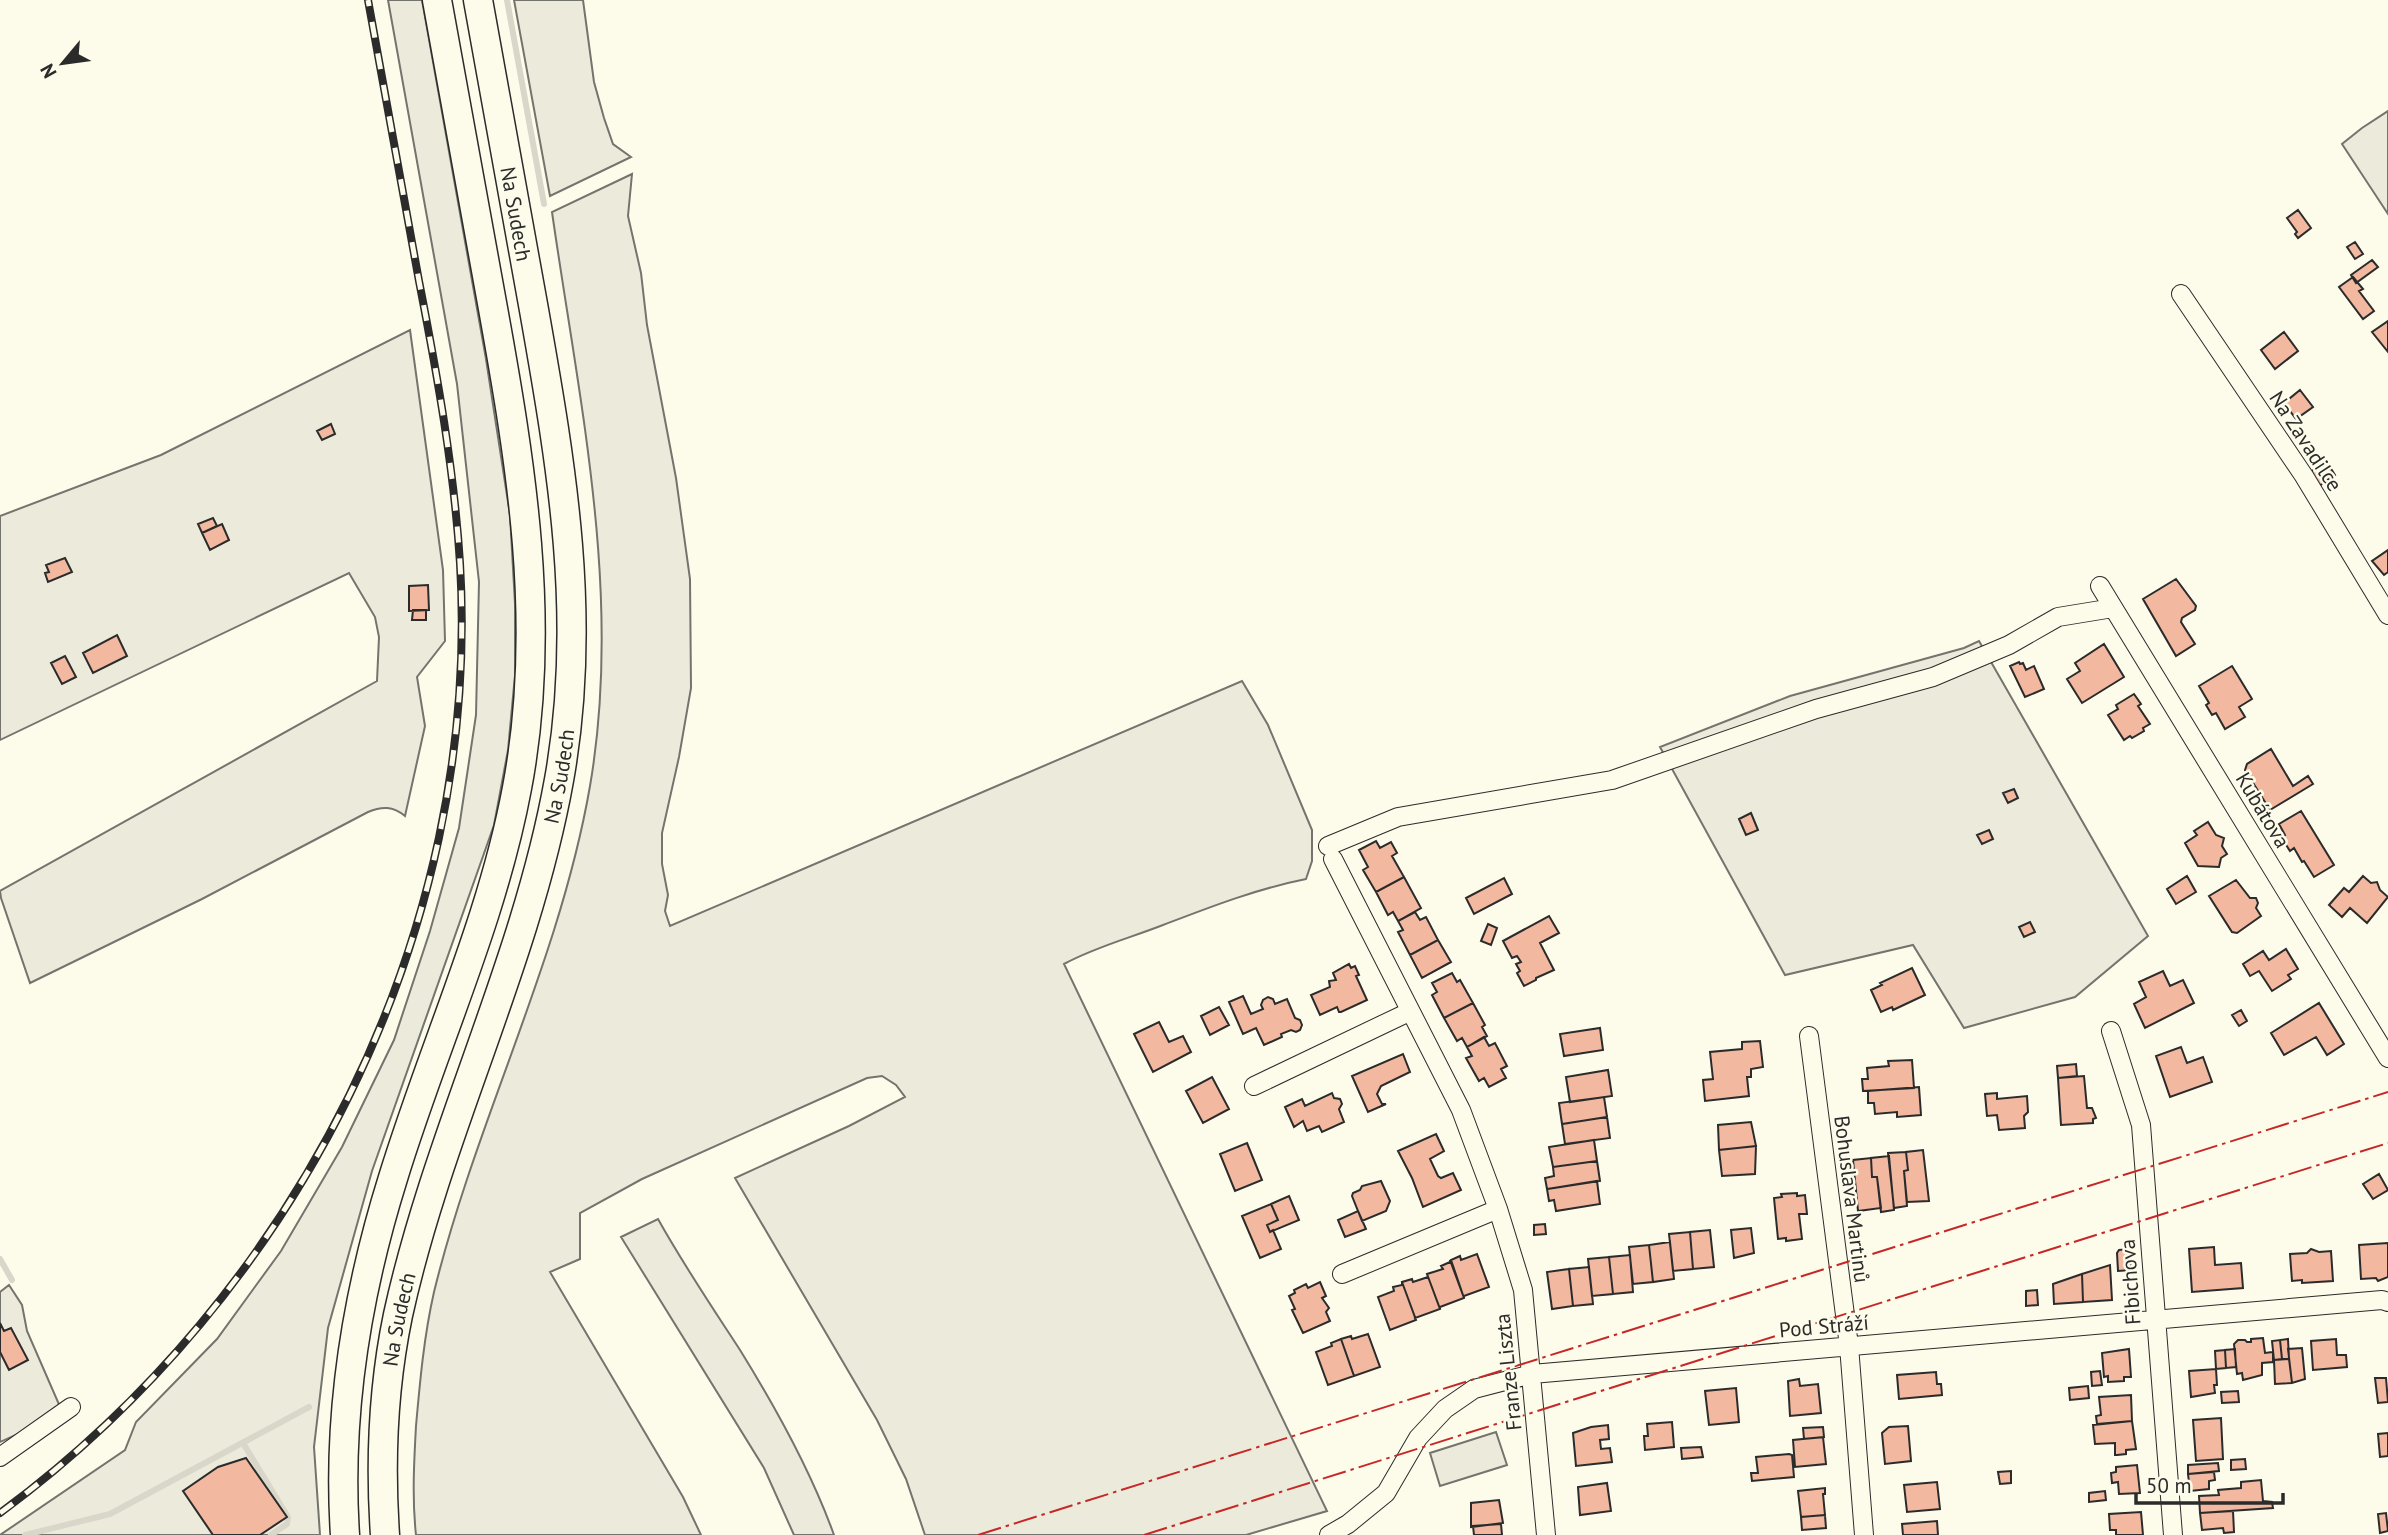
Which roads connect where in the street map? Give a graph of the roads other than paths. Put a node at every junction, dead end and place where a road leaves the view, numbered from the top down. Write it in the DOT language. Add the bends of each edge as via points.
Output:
graph roads {
  1 [pos="438,0"];
  2 [pos="478,0"];
  3 [pos="2181,294"];
  4 [pos="2100,586"];
  5 [pos="2113,608"];
  6 [pos="2388,615"];
  7 [pos="1409,1012"];
  8 [pos="2111,1031"];
  9 [pos="1809,1036"];
  10 [pos="2388,1058"];
  11 [pos="1254,1086"];
  12 [pos="1498,1209"];
  13 [pos="1342,1274"];
  14 [pos="2388,1302"];
  15 [pos="2156,1320"];
  16 [pos="1849,1346"];
  17 [pos="1532,1374"];
  18 [pos="71,1407"];
  19 [pos="0,1457"];
  20 [pos="345,1535"];
  21 [pos="385,1535"];
  22 [pos="1329,1535"];
  23 [pos="1546,1535"];
  24 [pos="1864,1535"];
  25 [pos="2173,1535"];
  1 -- 20 [label="main road, Na Sudech" via="522,486 531,585 530,684 518,785 494,885 393,1179 359,1310 344,1444"];
  2 -- 21 [label="main road, Na Sudech" via="562,481 572,581 571,682 560,775 542,861 433,1187 398,1318 383,1444"];
  3 -- 6 [label="street, Na Zavadilce" via="2304,476"];
  4 -- 5 [label="street, Kubátova"];
  5 -- 7 [label="street, Franze Liszta" via="2058,617 2009,645 1933,677 1816,709 1612,780 1398,817 1331,853"];
  5 -- 10 [label="street, Kubátova"];
  7 -- 11 [label="street"];
  7 -- 12 [label="street, Franze Liszta" via="1461,1110"];
  8 -- 15 [label="street, Fibichova" via="2141,1125"];
  9 -- 16 [label="street, Bohuslava Martinů"];
  12 -- 13 [label="street"];
  12 -- 17 [label="street, Franze Liszta" via="1523,1290"];
  14 -- 15 [label="street, Pod Stráží"];
  15 -- 16 [label="street, Pod Stráží"];
  15 -- 25 [label="street, Fibichova"];
  16 -- 17 [label="street, Pod Stráží"];
  16 -- 24 [label="street, Bohuslava Martinů"];
  17 -- 22 [label="street, Pod Stráží" via="1474,1389 1445,1409 1418,1438 1386,1493"];
  17 -- 23 [label="street, Franze Liszta"];
  18 -- 19 [label="street"];
}
